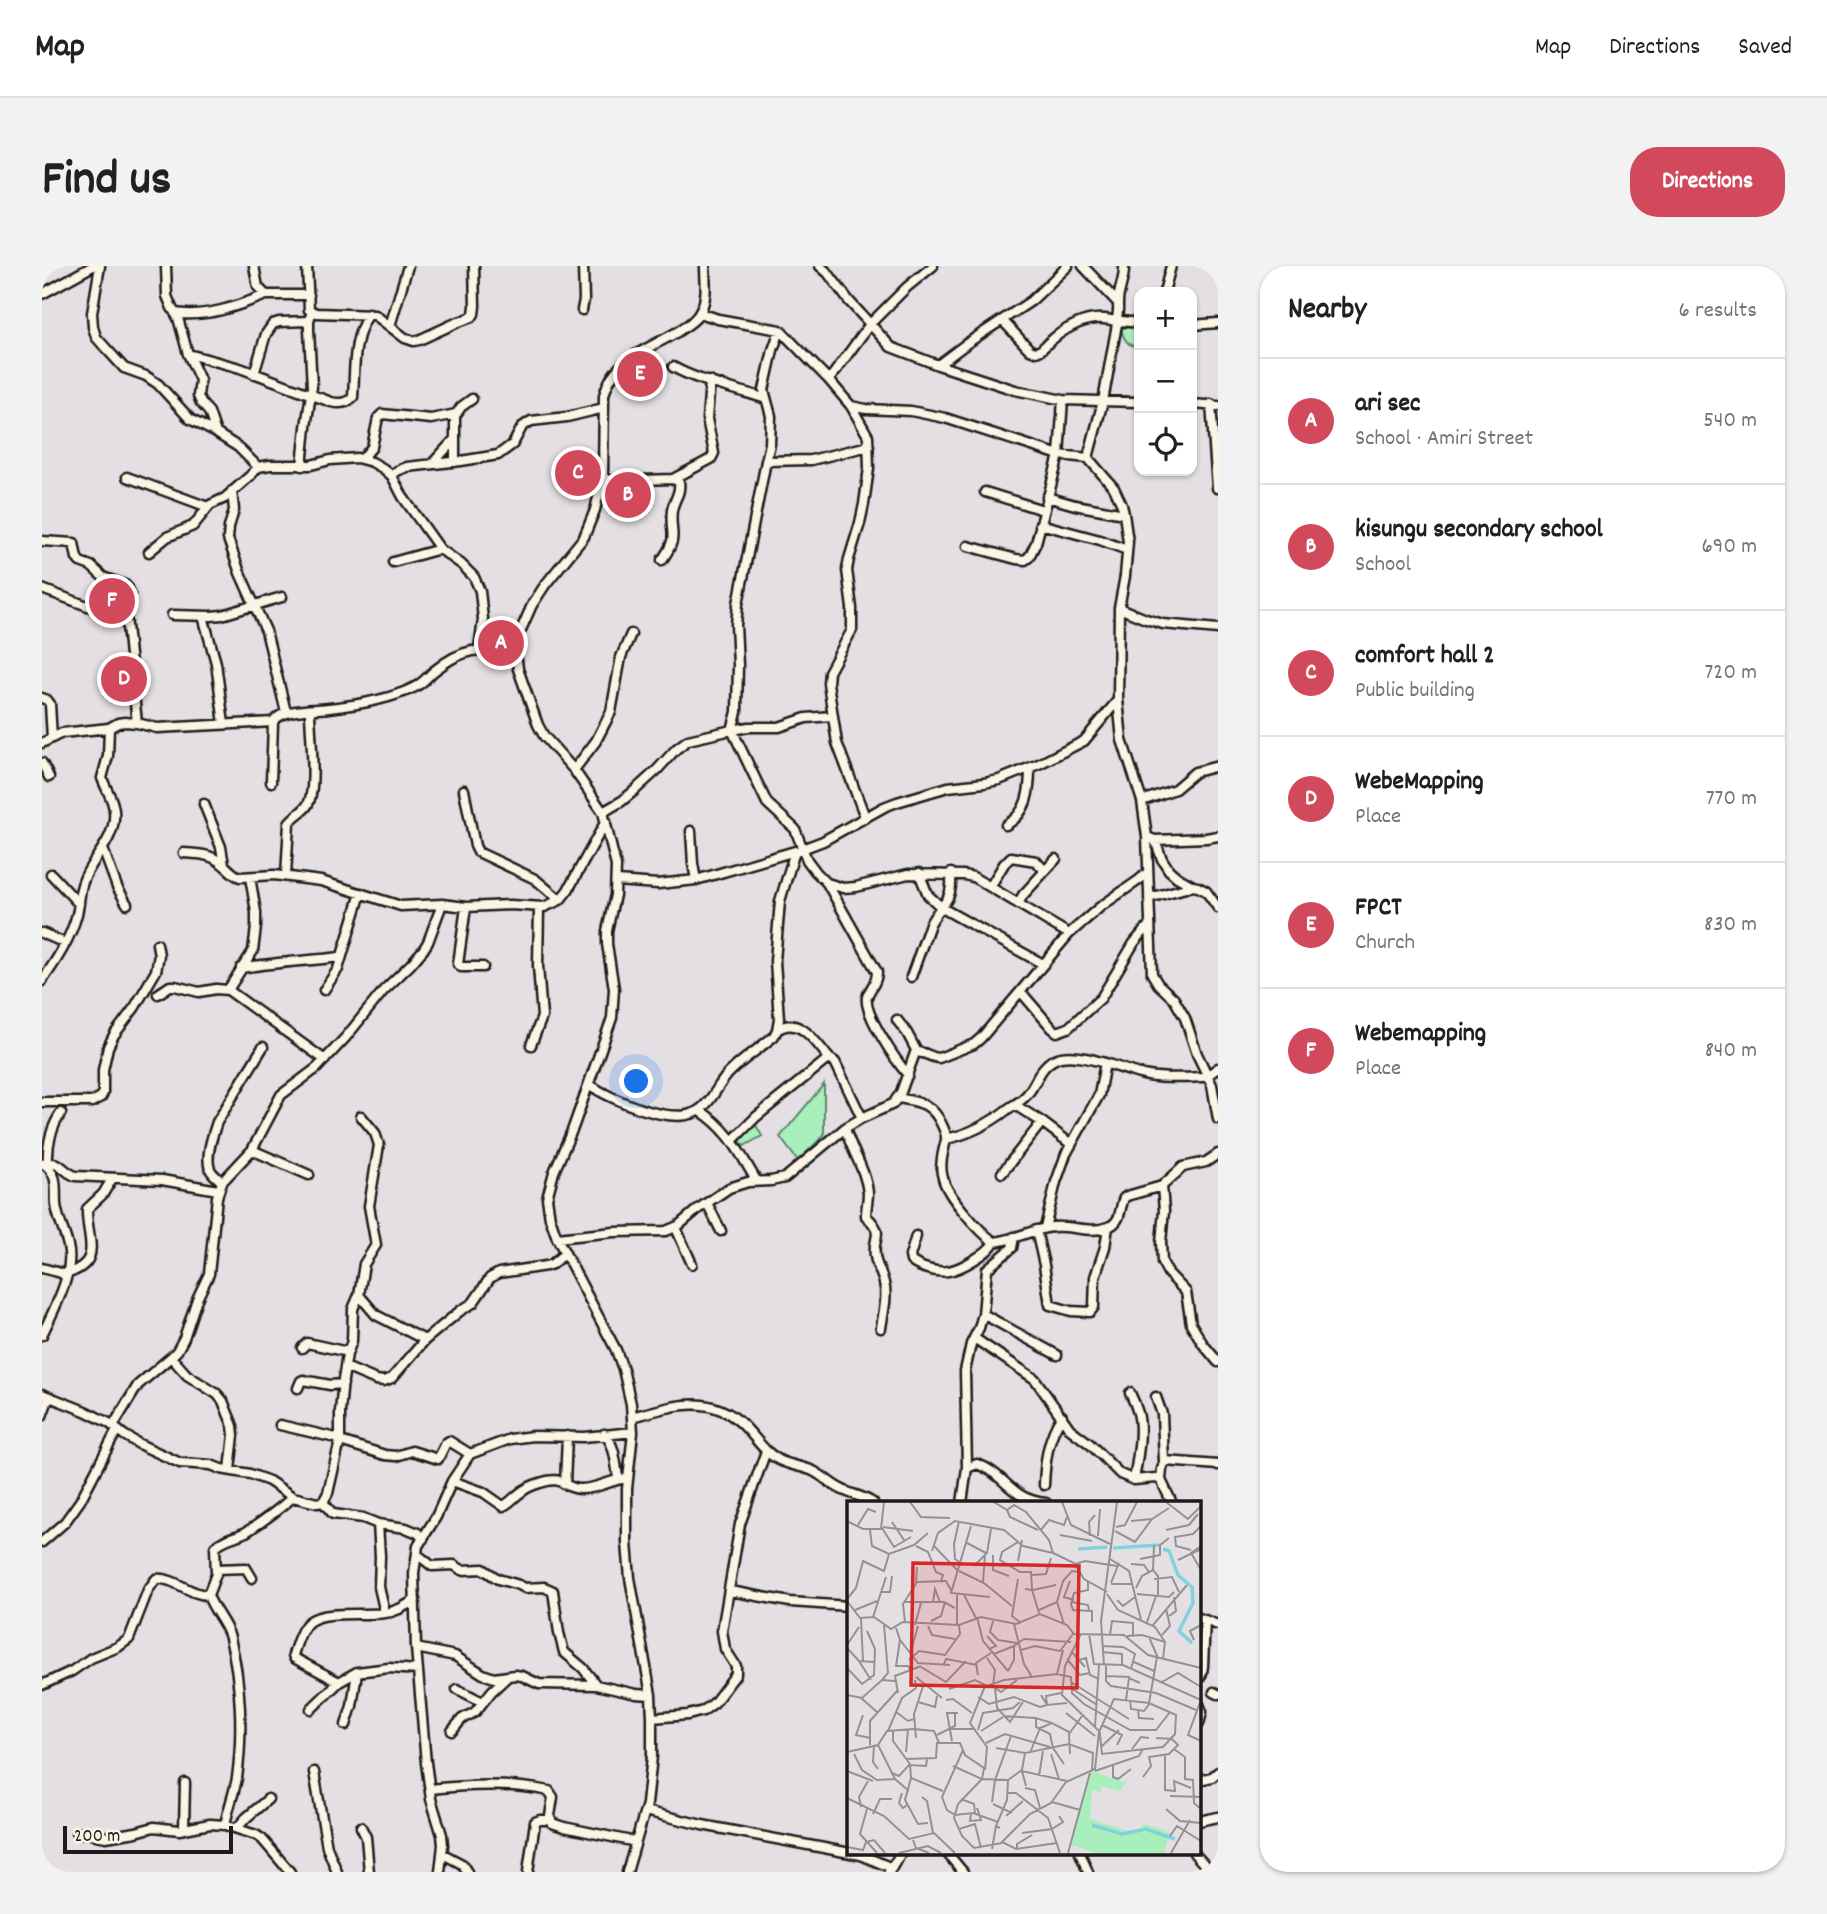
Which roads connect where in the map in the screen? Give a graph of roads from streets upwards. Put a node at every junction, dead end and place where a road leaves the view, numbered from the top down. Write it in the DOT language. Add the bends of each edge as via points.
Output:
graph roads {
  1 [pos="93,266"];
  2 [pos="100,266"];
  3 [pos="166,266"];
  4 [pos="254,266"];
  5 [pos="307,266"];
  6 [pos="408,266"];
  7 [pos="474,266"];
  8 [pos="583,266"];
  9 [pos="705,266"];
  10 [pos="820,266"];
  11 [pos="933,266"];
  12 [pos="1068,266"];
  13 [pos="1083,266"];
  14 [pos="1124,266"];
  15 [pos="1171,266"];
  16 [pos="1165,287"];
  17 [pos="42,294"];
  18 [pos="266,295"];
  19 [pos="309,295"];
  20 [pos="1118,303"];
  21 [pos="582,310"];
  22 [pos="175,313"];
  23 [pos="700,313"];
  24 [pos="369,314"];
  25 [pos="310,317"];
  26 [pos="1003,321"];
  27 [pos="1117,322"];
  28 [pos="1134,323"];
  29 [pos="1218,323"];
  30 [pos="870,324"];
  31 [pos="1197,325"];
  32 [pos="390,326"];
  33 [pos="780,330"];
  34 [pos="188,354"];
  35 [pos="938,365"];
  36 [pos="673,368"];
  37 [pos="254,374"];
  38 [pos="830,380"];
  39 [pos="710,381"];
  40 [pos="311,395"];
  41 [pos="472,399"];
  42 [pos="766,399"];
  43 [pos="1063,400"];
  44 [pos="1103,401"];
  45 [pos="1134,402"];
  46 [pos="1197,404"];
  47 [pos="1215,405"];
  48 [pos="851,406"];
  49 [pos="604,408"];
  50 [pos="456,414"];
  51 [pos="216,433"];
  52 [pos="454,440"];
  53 [pos="869,446"];
  54 [pos="1059,455"];
  55 [pos="1088,458"];
  56 [pos="362,459"];
  57 [pos="765,461"];
  58 [pos="455,462"];
  59 [pos="432,464"];
  60 [pos="302,466"];
  61 [pos="258,467"];
  62 [pos="392,476"];
  63 [pos="127,477"];
  64 [pos="603,477"];
  65 [pos="673,479"];
  66 [pos="1217,488"];
  67 [pos="232,491"];
  68 [pos="985,492"];
  69 [pos="1047,497"];
  70 [pos="208,507"];
  71 [pos="1043,510"];
  72 [pos="1124,514"];
  73 [pos="1040,524"];
  74 [pos="42,541"];
  75 [pos="968,546"];
  76 [pos="440,549"];
  77 [pos="1127,550"];
  78 [pos="149,552"];
  79 [pos="662,560"];
  80 [pos="393,562"];
  81 [pos="42,589"];
  82 [pos="282,597"];
  83 [pos="256,606"];
  84 [pos="1119,608"];
  85 [pos="172,615"];
  86 [pos="125,616"];
  87 [pos="203,616"];
  88 [pos="1218,629"];
  89 [pos="631,634"];
  90 [pos="479,649"];
  91 [pos="516,652"];
  92 [pos="42,698"];
  93 [pos="1118,700"];
  94 [pos="310,711"];
  95 [pos="286,712"];
  96 [pos="832,716"];
  97 [pos="273,722"];
  98 [pos="136,723"];
  99 [pos="224,724"];
  100 [pos="109,728"];
  101 [pos="732,730"];
  102 [pos="52,738"];
  103 [pos="42,743"];
  104 [pos="42,762"];
  105 [pos="1218,766"];
  106 [pos="1030,768"];
  107 [pos="574,770"];
  108 [pos="49,777"];
  109 [pos="271,782"];
  110 [pos="464,790"];
  111 [pos="1142,801"];
  112 [pos="204,804"];
  113 [pos="603,812"];
  114 [pos="865,817"];
  115 [pos="606,821"];
  116 [pos="1006,825"];
  117 [pos="691,831"];
  118 [pos="1218,836"];
  119 [pos="1151,839"];
  120 [pos="103,849"];
  121 [pos="798,850"];
  122 [pos="184,853"];
  123 [pos="1056,859"];
  124 [pos="224,865"];
  125 [pos="1045,871"];
  126 [pos="1147,872"];
  127 [pos="919,873"];
  128 [pos="951,873"];
  129 [pos="51,874"];
  130 [pos="286,876"];
  131 [pos="250,877"];
  132 [pos="696,880"];
  133 [pos="616,881"];
  134 [pos="827,883"];
  135 [pos="1193,886"];
  136 [pos="990,887"];
  137 [pos="361,893"];
  138 [pos="1149,898"];
  139 [pos="560,900"];
  140 [pos="79,904"];
  141 [pos="127,904"];
  142 [pos="442,904"];
  143 [pos="1018,904"];
  144 [pos="466,907"];
  145 [pos="539,908"];
  146 [pos="942,908"];
  147 [pos="1218,908"];
  148 [pos="1150,924"];
  149 [pos="42,933"];
  150 [pos="1069,934"];
  151 [pos="65,943"];
  152 [pos="157,944"];
  153 [pos="341,957"];
  154 [pos="1043,964"];
  155 [pos="483,967"];
  156 [pos="241,968"];
  157 [pos="911,976"];
  158 [pos="42,981"];
  159 [pos="228,990"];
  160 [pos="324,990"];
  161 [pos="1021,992"];
  162 [pos="158,994"];
  163 [pos="897,1020"];
  164 [pos="777,1030"];
  165 [pos="531,1045"];
  166 [pos="263,1047"];
  167 [pos="917,1052"];
  168 [pos="829,1058"];
  169 [pos="326,1060"];
  170 [pos="1105,1063"];
  171 [pos="1218,1068"];
  172 [pos="908,1075"];
  173 [pos="1208,1075"];
  174 [pos="589,1084"];
  175 [pos="898,1098"];
  176 [pos="42,1102"];
  177 [pos="1015,1105"];
  178 [pos="699,1110"];
  179 [pos="61,1113"];
  180 [pos="361,1116"];
  181 [pos="862,1118"];
  182 [pos="1218,1119"];
  183 [pos="1042,1122"];
  184 [pos="845,1128"];
  185 [pos="946,1139"];
  186 [pos="733,1140"];
  187 [pos="1071,1144"];
  188 [pos="252,1150"];
  189 [pos="1218,1154"];
  190 [pos="45,1164"];
  191 [pos="1002,1173"];
  192 [pos="309,1175"];
  193 [pos="112,1179"];
  194 [pos="756,1181"];
  195 [pos="220,1186"];
  196 [pos="1162,1186"];
  197 [pos="707,1203"];
  198 [pos="1108,1227"];
  199 [pos="676,1228"];
  200 [pos="1040,1229"];
  201 [pos="721,1231"];
  202 [pos="916,1236"];
  203 [pos="1014,1237"];
  204 [pos="557,1238"];
  205 [pos="993,1242"];
  206 [pos="564,1254"];
  207 [pos="692,1264"];
  208 [pos="42,1268"];
  209 [pos="66,1276"];
  210 [pos="359,1295"];
  211 [pos="983,1314"];
  212 [pos="881,1328"];
  213 [pos="42,1335"];
  214 [pos="975,1338"];
  215 [pos="425,1340"];
  216 [pos="302,1348"];
  217 [pos="348,1352"];
  218 [pos="1057,1355"];
  219 [pos="171,1357"];
  220 [pos="1218,1362"];
  221 [pos="345,1367"];
  222 [pos="343,1384"];
  223 [pos="298,1388"];
  224 [pos="1130,1393"];
  225 [pos="46,1395"];
  226 [pos="1156,1398"];
  227 [pos="42,1416"];
  228 [pos="1062,1416"];
  229 [pos="632,1417"];
  230 [pos="280,1424"];
  231 [pos="115,1428"];
  232 [pos="633,1432"];
  233 [pos="604,1434"];
  234 [pos="568,1436"];
  235 [pos="340,1440"];
  236 [pos="766,1451"];
  237 [pos="470,1454"];
  238 [pos="1164,1462"];
  239 [pos="1218,1465"];
  240 [pos="967,1468"];
  241 [pos="230,1470"];
  242 [pos="618,1478"];
  243 [pos="628,1478"];
  244 [pos="1134,1480"];
  245 [pos="1161,1480"];
  246 [pos="452,1481"];
  247 [pos="565,1484"];
  248 [pos="1044,1485"];
  249 [pos="293,1497"];
  250 [pos="1016,1498"];
  251 [pos="870,1501"];
  252 [pos="962,1501"];
  253 [pos="1171,1501"];
  254 [pos="323,1502"];
  255 [pos="378,1524"];
  256 [pos="423,1539"];
  257 [pos="42,1542"];
  258 [pos="417,1555"];
  259 [pos="216,1569"];
  260 [pos="252,1578"];
  261 [pos="730,1591"];
  262 [pos="208,1595"];
  263 [pos="415,1600"];
  264 [pos="847,1606"];
  265 [pos="385,1614"];
  266 [pos="1202,1619"];
  267 [pos="1218,1625"];
  268 [pos="416,1648"];
  269 [pos="418,1670"];
  270 [pos="358,1672"];
  271 [pos="1200,1676"];
  272 [pos="507,1677"];
  273 [pos="339,1682"];
  274 [pos="42,1685"];
  275 [pos="596,1685"];
  276 [pos="457,1689"];
  277 [pos="651,1695"];
  278 [pos="483,1702"];
  279 [pos="311,1709"];
  280 [pos="652,1718"];
  281 [pos="346,1725"];
  282 [pos="452,1731"];
  283 [pos="314,1772"];
  284 [pos="1218,1772"];
  285 [pos="1200,1780"];
  286 [pos="185,1783"];
  287 [pos="430,1789"];
  288 [pos="268,1799"];
  289 [pos="645,1811"];
  290 [pos="1218,1817"];
  291 [pos="550,1820"];
  292 [pos="1200,1821"];
  293 [pos="225,1825"];
  294 [pos="361,1826"];
  295 [pos="184,1829"];
  296 [pos="237,1829"];
  297 [pos="77,1833"];
  298 [pos="636,1842"];
  299 [pos="847,1853"];
  300 [pos="443,1854"];
  301 [pos="850,1854"];
  302 [pos="900,1854"];
  303 [pos="948,1854"];
  304 [pos="1195,1854"];
  305 [pos="891,1870"];
  306 [pos="290,1872"];
  307 [pos="337,1872"];
  308 [pos="369,1872"];
  309 [pos="440,1872"];
  310 [pos="467,1872"];
  311 [pos="528,1872"];
  312 [pos="627,1872"];
  313 [pos="963,1872"];
  314 [pos="1211,1872"];
  1 -- 17 [label="street"];
  2 -- 51 [label="street" via="92,313 96,337 124,368 158,384 190,419"];
  3 -- 22 [label="street" via="167,296"];
  4 -- 18 [label="street" via="258,287"];
  5 -- 19 [label="street"];
  6 -- 32 [label="street"];
  7 -- 32 [label="street" via="472,317 414,341"];
  8 -- 21 [label="street"];
  9 -- 23 [label="street" via="706,290"];
  10 -- 30 [label="street"];
  11 -- 30 [label="street"];
  12 -- 26 [label="street"];
  13 -- 20 [label="street"];
  14 -- 20 [label="street"];
  15 -- 16 [label="street"];
  18 -- 19 [label="street"];
  18 -- 22 [label="street" via="206,313"];
  19 -- 25 [label="street"];
  20 -- 27 [label="street"];
  22 -- 34 [label="street"];
  23 -- 33 [label="street"];
  23 -- 49 [label="street" via="687,326 618,367 606,385"];
  24 -- 25 [label="street"];
  24 -- 32 [label="street"];
  24 -- 40 [label="street" via="358,337 353,397 336,404"];
  25 -- 37 [label="street" via="273,324"];
  25 -- 40 [label="street"];
  26 -- 27 [label="street" via="1036,352 1079,322 1104,318"];
  26 -- 35 [label="street"];
  27 -- 28 [label="street"];
  27 -- 44 [label="street"];
  29 -- 31 [label="street"];
  30 -- 35 [label="street" via="891,347"];
  30 -- 38 [label="street"];
  33 -- 38 [label="street"];
  33 -- 42 [label="street" via="764,390"];
  34 -- 37 [label="street"];
  34 -- 51 [label="street" via="200,380 198,396"];
  35 -- 43 [label="street"];
  36 -- 39 [label="street"];
  37 -- 40 [label="street"];
  38 -- 48 [label="street"];
  39 -- 42 [label="street"];
  39 -- 65 [label="street" via="707,419 713,456"];
  40 -- 60 [label="street"];
  41 -- 50 [label="street"];
  42 -- 57 [label="street" via="772,429"];
  43 -- 44 [label="street"];
  43 -- 54 [label="street"];
  44 -- 45 [label="street"];
  44 -- 55 [label="street"];
  46 -- 47 [label="street"];
  47 -- 66 [label="street"];
  48 -- 53 [label="street"];
  48 -- 54 [label="street" via="952,420"];
  49 -- 58 [label="street" via="531,421 502,453"];
  49 -- 64 [label="street"];
  50 -- 52 [label="street"];
  50 -- 56 [label="street" via="431,419 382,414 372,447"];
  51 -- 61 [label="street" via="239,447"];
  52 -- 58 [label="street"];
  52 -- 59 [label="street"];
  53 -- 57 [label="street" via="811,460"];
  53 -- 96 [label="street" via="860,523 847,570 852,630 828,677"];
  54 -- 55 [label="street"];
  54 -- 69 [label="street"];
  55 -- 72 [label="street" via="1114,488"];
  56 -- 60 [label="street"];
  56 -- 62 [label="street"];
  57 -- 101 [label="street" via="738,604 737,704"];
  58 -- 59 [label="street"];
  59 -- 62 [label="street" via="407,467"];
  60 -- 61 [label="street"];
  61 -- 67 [label="street"];
  62 -- 76 [label="street"];
  63 -- 70 [label="street"];
  64 -- 65 [label="street" via="611,481"];
  64 -- 91 [label="street" via="584,537 532,605"];
  65 -- 79 [label="street" via="679,482 680,492 672,511 673,541"];
  67 -- 70 [label="street"];
  67 -- 83 [label="street" via="229,539"];
  68 -- 71 [label="street"];
  69 -- 71 [label="street"];
  69 -- 72 [label="street"];
  70 -- 78 [label="street" via="188,530 167,537"];
  71 -- 73 [label="street"];
  72 -- 77 [label="street"];
  73 -- 75 [label="street" via="1033,550 1025,560"];
  73 -- 77 [label="street"];
  74 -- 86 [label="street" via="74,543 80,562 125,585 130,594"];
  76 -- 80 [label="street"];
  76 -- 90 [label="street" via="470,572 478,585 484,619"];
  77 -- 84 [label="street"];
  81 -- 86 [label="street"];
  82 -- 83 [label="street"];
  83 -- 87 [label="street"];
  83 -- 95 [label="street"];
  84 -- 88 [label="street" via="1163,624"];
  84 -- 93 [label="street"];
  85 -- 87 [label="street"];
  86 -- 98 [label="street"];
  87 -- 99 [label="street" via="216,663"];
  89 -- 107 [label="street" via="621,657 611,712"];
  90 -- 91 [label="street"];
  90 -- 94 [label="street" via="452,659 402,693"];
  91 -- 107 [label="street" via="538,725"];
  92 -- 102 [label="street" via="50,704"];
  93 -- 106 [label="street" via="1087,738"];
  93 -- 111 [label="street" via="1122,740"];
  94 -- 95 [label="street"];
  94 -- 130 [label="street" via="312,789 306,807 289,822"];
  95 -- 97 [label="street"];
  96 -- 101 [label="street" via="779,727"];
  96 -- 114 [label="street"];
  97 -- 99 [label="street"];
  97 -- 109 [label="street"];
  98 -- 99 [label="street" via="157,728"];
  98 -- 100 [label="street"];
  100 -- 102 [label="street"];
  100 -- 120 [label="street" via="102,778 115,815"];
  101 -- 113 [label="street" via="682,743 635,791"];
  101 -- 121 [label="street" via="767,803 795,829"];
  102 -- 103 [label="street"];
  104 -- 108 [label="street"];
  105 -- 111 [label="street" via="1195,772 1175,789"];
  106 -- 114 [label="street" via="989,782 915,796"];
  106 -- 116 [label="street" via="1025,806"];
  107 -- 113 [label="street"];
  110 -- 139 [label="street" via="478,852 535,879"];
  111 -- 119 [label="street"];
  112 -- 124 [label="street"];
  113 -- 115 [label="street"];
  114 -- 121 [label="street"];
  115 -- 133 [label="street"];
  115 -- 139 [label="street"];
  117 -- 132 [label="street"];
  118 -- 119 [label="street"];
  119 -- 126 [label="street"];
  119 -- 135 [label="street" via="1169,870"];
  120 -- 140 [label="street" via="83,881"];
  120 -- 141 [label="street"];
  121 -- 132 [label="street"];
  121 -- 134 [label="street"];
  121 -- 164 [label="street" via="780,901"];
  122 -- 124 [label="street" via="204,855"];
  123 -- 125 [label="street"];
  124 -- 131 [label="street" via="234,876"];
  125 -- 136 [label="street" via="1036,861 1011,857"];
  125 -- 143 [label="street"];
  126 -- 138 [label="street"];
  126 -- 150 [label="street"];
  127 -- 128 [label="street"];
  127 -- 134 [label="street" via="856,887"];
  127 -- 146 [label="street" via="928,895"];
  128 -- 136 [label="street" via="973,877"];
  128 -- 146 [label="street" via="951,892"];
  129 -- 140 [label="street"];
  130 -- 131 [label="street"];
  130 -- 137 [label="street"];
  131 -- 156 [label="street" via="256,927 253,951"];
  132 -- 133 [label="street" via="658,884"];
  133 -- 174 [label="street" via="607,931 614,1004"];
  134 -- 172 [label="street" via="877,972 868,1006 886,1046"];
  135 -- 138 [label="street"];
  135 -- 147 [label="street" via="1206,891"];
  136 -- 143 [label="street"];
  137 -- 142 [label="street" via="401,906"];
  137 -- 153 [label="street"];
  138 -- 148 [label="street"];
  139 -- 145 [label="street"];
  140 -- 151 [label="street"];
  142 -- 144 [label="street"];
  142 -- 169 [label="street" via="423,950"];
  143 -- 150 [label="street"];
  144 -- 145 [label="street"];
  144 -- 155 [label="street" via="458,964"];
  145 -- 165 [label="street" via="542,1017"];
  146 -- 154 [label="street"];
  146 -- 157 [label="street" via="930,924"];
  148 -- 161 [label="street" via="1101,998 1065,1031 1055,1030"];
  148 -- 173 [label="street" via="1154,979 1180,1008"];
  149 -- 151 [label="street"];
  150 -- 154 [label="street"];
  151 -- 158 [label="street"];
  152 -- 176 [label="street" via="156,971 108,1047 101,1097 92,1102"];
  153 -- 156 [label="street"];
  153 -- 160 [label="street"];
  154 -- 161 [label="street"];
  156 -- 159 [label="street"];
  159 -- 162 [label="street" via="199,992 170,986"];
  159 -- 169 [label="street"];
  161 -- 167 [label="street" via="974,1044 939,1058"];
  163 -- 167 [label="street"];
  164 -- 168 [label="street" via="796,1026"];
  164 -- 178 [label="street" via="731,1071"];
  166 -- 195 [label="street" via="214,1130 210,1168"];
  167 -- 172 [label="street"];
  168 -- 181 [label="street"];
  168 -- 186 [label="street"];
  169 -- 188 [label="street" via="281,1095"];
  170 -- 173 [label="street" via="1149,1076"];
  170 -- 177 [label="street" via="1074,1056 1054,1059"];
  170 -- 187 [label="street" via="1099,1095"];
  171 -- 173 [label="street"];
  172 -- 175 [label="street"];
  173 -- 182 [label="street"];
  174 -- 178 [label="street" via="611,1098 657,1114 678,1116"];
  174 -- 204 [label="street" via="549,1186 548,1209"];
  175 -- 181 [label="street"];
  175 -- 185 [label="street" via="930,1107"];
  177 -- 183 [label="street"];
  177 -- 185 [label="street" via="977,1130"];
  178 -- 186 [label="street"];
  179 -- 190 [label="street" via="51,1131"];
  180 -- 210 [label="street" via="379,1145 369,1206 376,1245 364,1264"];
  181 -- 184 [label="street"];
  183 -- 187 [label="street"];
  183 -- 191 [label="street"];
  184 -- 194 [label="street" via="785,1178"];
  184 -- 212 [label="street" via="867,1188 866,1216 877,1228 875,1255 885,1284"];
  185 -- 205 [label="street" via="942,1167 948,1191"];
  186 -- 194 [label="street"];
  187 -- 200 [label="street"];
  188 -- 192 [label="street"];
  188 -- 195 [label="street"];
  189 -- 196 [label="street" via="1206,1163 1183,1167"];
  190 -- 193 [label="street" via="59,1164 75,1176"];
  190 -- 209 [label="street" via="56,1181 56,1206 69,1250"];
  193 -- 195 [label="street"];
  193 -- 209 [label="street" via="87,1209 90,1259"];
  194 -- 197 [label="street" via="729,1188"];
  195 -- 219 [label="street" via="209,1274 181,1345"];
  196 -- 198 [label="street" via="1127,1196 1118,1220"];
  196 -- 220 [label="street" via="1163,1262 1186,1292 1191,1324"];
  197 -- 199 [label="street"];
  197 -- 201 [label="street"];
  198 -- 200 [label="street"];
  198 -- 200 [label="street" via="1090,1312 1050,1305"];
  199 -- 204 [label="street"];
  199 -- 207 [label="street"];
  200 -- 203 [label="street"];
  202 -- 205 [label="street" via="911,1261 944,1272 978,1257"];
  203 -- 205 [label="street"];
  203 -- 211 [label="street" via="1012,1248 987,1269"];
  204 -- 206 [label="street"];
  206 -- 215 [label="street" via="546,1266 490,1278 473,1304"];
  206 -- 229 [label="street" via="616,1350"];
  208 -- 209 [label="street"];
  209 -- 213 [label="street"];
  210 -- 215 [label="street" via="376,1315"];
  210 -- 217 [label="street"];
  211 -- 214 [label="street"];
  211 -- 218 [label="street"];
  214 -- 228 [label="street" via="1035,1379"];
  214 -- 240 [label="street" via="964,1381"];
  215 -- 221 [label="street" via="384,1381"];
  216 -- 217 [label="street" via="307,1343"];
  217 -- 221 [label="street"];
  219 -- 231 [label="street" via="138,1385"];
  219 -- 241 [label="street" via="223,1401 234,1435"];
  221 -- 222 [label="street"];
  222 -- 223 [label="street" via="303,1380"];
  222 -- 235 [label="street"];
  224 -- 244 [label="street" via="1140,1421"];
  225 -- 227 [label="street"];
  225 -- 231 [label="street"];
  226 -- 238 [label="street" via="1162,1414"];
  228 -- 244 [label="street" via="1112,1468"];
  228 -- 248 [label="street" via="1052,1433"];
  229 -- 232 [label="street"];
  229 -- 236 [label="street" via="673,1406 710,1405 737,1419"];
  230 -- 235 [label="street"];
  231 -- 241 [label="street" via="180,1463"];
  231 -- 257 [label="street" via="80,1501"];
  232 -- 233 [label="street"];
  232 -- 243 [label="street"];
  233 -- 234 [label="street"];
  233 -- 242 [label="street" via="611,1444"];
  234 -- 237 [label="street" via="510,1439"];
  234 -- 247 [label="street"];
  235 -- 237 [label="street" via="385,1455 412,1451 434,1459 449,1441"];
  235 -- 254 [label="street"];
  236 -- 251 [label="street"];
  236 -- 261 [label="street" via="740,1524"];
  237 -- 246 [label="street"];
  238 -- 239 [label="street"];
  238 -- 245 [label="street"];
  240 -- 250 [label="street" via="986,1467"];
  240 -- 252 [label="street"];
  241 -- 249 [label="street" via="269,1480"];
  242 -- 243 [label="street"];
  242 -- 247 [label="street" via="585,1489"];
  243 -- 277 [label="street" via="630,1578"];
  244 -- 245 [label="street"];
  245 -- 253 [label="street"];
  246 -- 247 [label="street" via="503,1506 541,1482"];
  246 -- 256 [label="street"];
  249 -- 254 [label="street"];
  249 -- 259 [label="street" via="249,1530 216,1544"];
  254 -- 255 [label="street" via="334,1514"];
  255 -- 256 [label="street" via="406,1528"];
  255 -- 265 [label="street" via="379,1587"];
  256 -- 258 [label="street"];
  258 -- 263 [label="street"];
  258 -- 275 [label="street" via="432,1566 483,1569 524,1588 551,1589 564,1652"];
  259 -- 260 [label="street" via="246,1568"];
  259 -- 262 [label="street"];
  261 -- 264 [label="street"];
  261 -- 280 [label="street" via="722,1635 736,1674 704,1711"];
  262 -- 274 [label="street" via="156,1579 129,1639"];
  262 -- 293 [label="street" via="230,1636 240,1716 236,1782"];
  263 -- 265 [label="street"];
  263 -- 268 [label="street"];
  265 -- 273 [label="street" via="330,1616 305,1626 293,1657"];
  266 -- 267 [label="street"];
  266 -- 271 [label="street"];
  268 -- 269 [label="street"];
  268 -- 272 [label="street" via="455,1656 489,1677"];
  269 -- 270 [label="street"];
  269 -- 287 [label="street"];
  270 -- 273 [label="street"];
  270 -- 281 [label="street"];
  272 -- 275 [label="street" via="523,1676 539,1684"];
  272 -- 278 [label="street"];
  273 -- 279 [label="street"];
  275 -- 277 [label="street"];
  276 -- 278 [label="street"];
  277 -- 280 [label="street"];
  278 -- 282 [label="street"];
  280 -- 289 [label="street"];
  283 -- 307 [label="street" via="327,1847"];
  284 -- 285 [label="street"];
  286 -- 295 [label="street"];
  287 -- 291 [label="street" via="493,1786 549,1791 553,1797"];
  287 -- 300 [label="street"];
  288 -- 296 [label="street"];
  289 -- 298 [label="street"];
  289 -- 299 [label="street"];
  290 -- 292 [label="street"];
  291 -- 298 [label="street"];
  291 -- 311 [label="street" via="535,1822"];
  293 -- 295 [label="street"];
  293 -- 296 [label="street"];
  294 -- 308 [label="street"];
  295 -- 297 [label="street" via="154,1826 106,1837"];
  296 -- 306 [label="street" via="262,1839"];
  298 -- 312 [label="street"];
  300 -- 309 [label="street"];
  300 -- 310 [label="street"];
  301 -- 305 [label="street"];
  302 -- 305 [label="street"];
  303 -- 313 [label="street"];
  304 -- 314 [label="street"];
}
